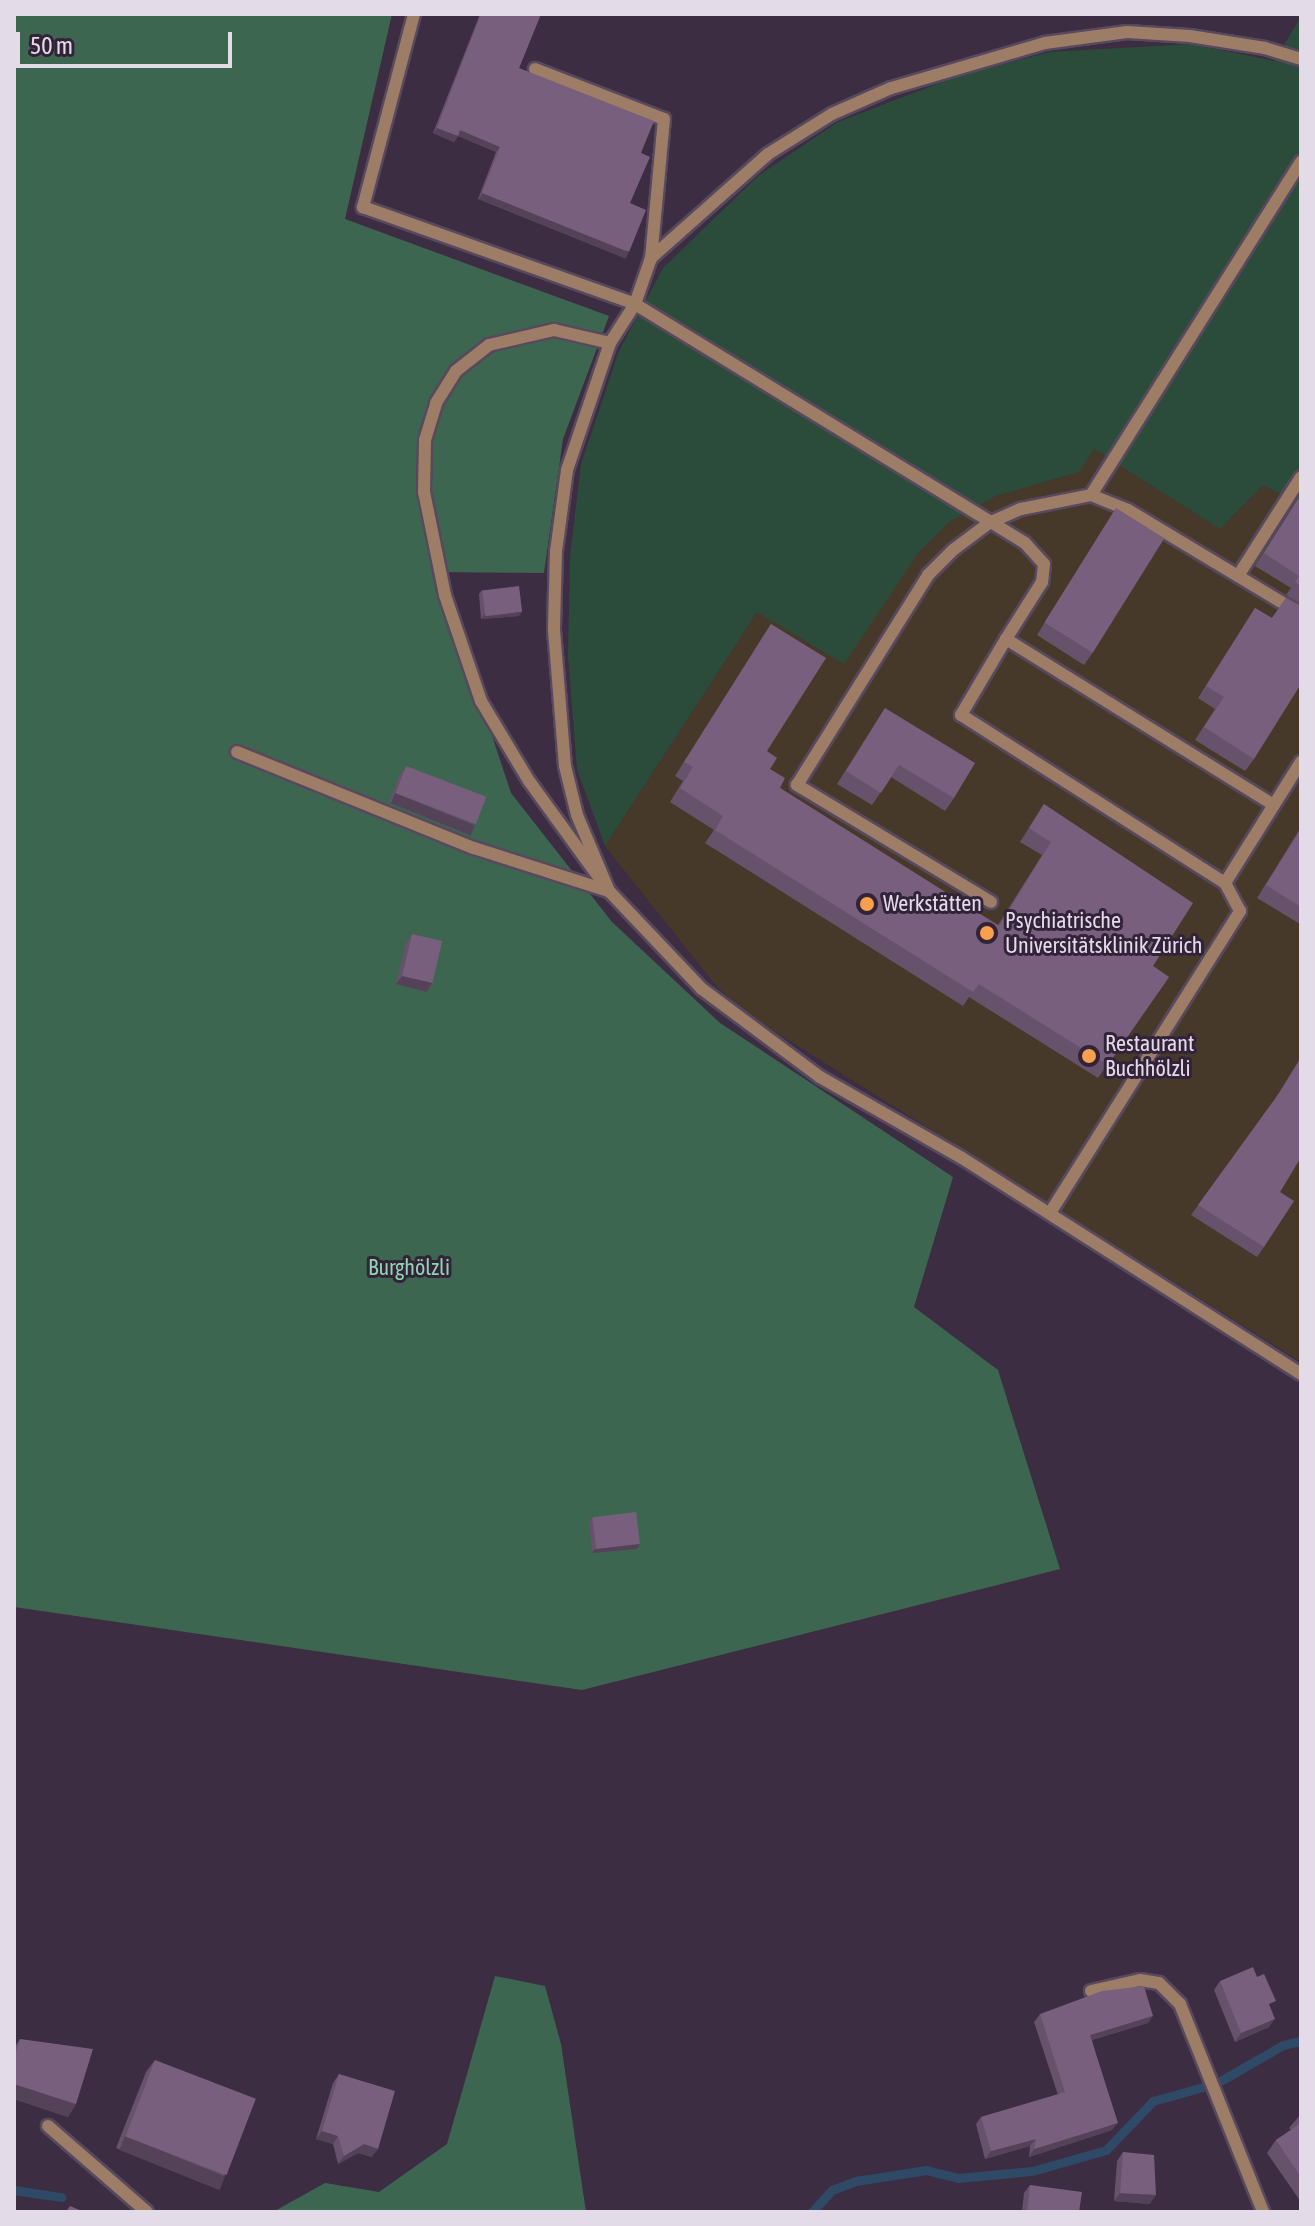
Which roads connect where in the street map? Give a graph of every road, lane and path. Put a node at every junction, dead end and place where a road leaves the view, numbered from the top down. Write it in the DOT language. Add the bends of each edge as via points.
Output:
graph roads {
  1 [pos="414,14"];
  2 [pos="1301,59"];
  3 [pos="535,69"];
  4 [pos="1301,162"];
  5 [pos="651,258"];
  6 [pos="635,304"];
  7 [pos="610,343"];
  8 [pos="1301,477"];
  9 [pos="1091,495"];
  10 [pos="989,523"];
  11 [pos="1238,576"];
  12 [pos="1301,614"];
  13 [pos="1006,639"];
  14 [pos="237,752"];
  15 [pos="1301,762"];
  16 [pos="1274,805"];
  17 [pos="1225,883"];
  18 [pos="609,891"];
  19 [pos="991,902"];
  20 [pos="1050,1213"];
  21 [pos="1301,1374"];
  22 [pos="1091,1991"];
  23 [pos="48,2126"];
  24 [pos="147,2212"];
  25 [pos="1263,2212"];
  1 -- 6 [label="lane" via="363,207"];
  2 -- 5 [label="lane" via="1190,36 1127,32 1045,43 962,65 832,114 768,154"];
  3 -- 5 [label="lane" via="664,119"];
  4 -- 9 [label="lane"];
  5 -- 6 [label="lane"];
  6 -- 7 [label="lane"];
  6 -- 10 [label="lane"];
  7 -- 18 [label="lane" via="567,470 556,551 554,630 565,766 577,815"];
  7 -- 18 [label="lane" via="554,330 489,345 456,371 436,403 425,440 424,492 445,595 481,701 529,781"];
  8 -- 11 [label="lane"];
  9 -- 10 [label="lane" via="1058,498"];
  9 -- 11 [label="lane" via="1128,510"];
  10 -- 13 [label="lane" via="1025,543 1044,564 1042,582"];
  10 -- 19 [label="lane" via="928,575 797,785"];
  11 -- 12 [label="lane"];
  13 -- 16 [label="lane"];
  13 -- 17 [label="lane" via="961,715"];
  14 -- 18 [label="lane" via="474,848"];
  15 -- 16 [label="lane"];
  16 -- 17 [label="lane"];
  17 -- 20 [label="lane" via="1240,911"];
  18 -- 20 [label="lane" via="702,989 820,1077"];
  20 -- 21 [label="lane"];
  22 -- 25 [label="lane" via="1140,1980 1159,1983 1180,2004"];
  23 -- 24 [label="lane"];
}
